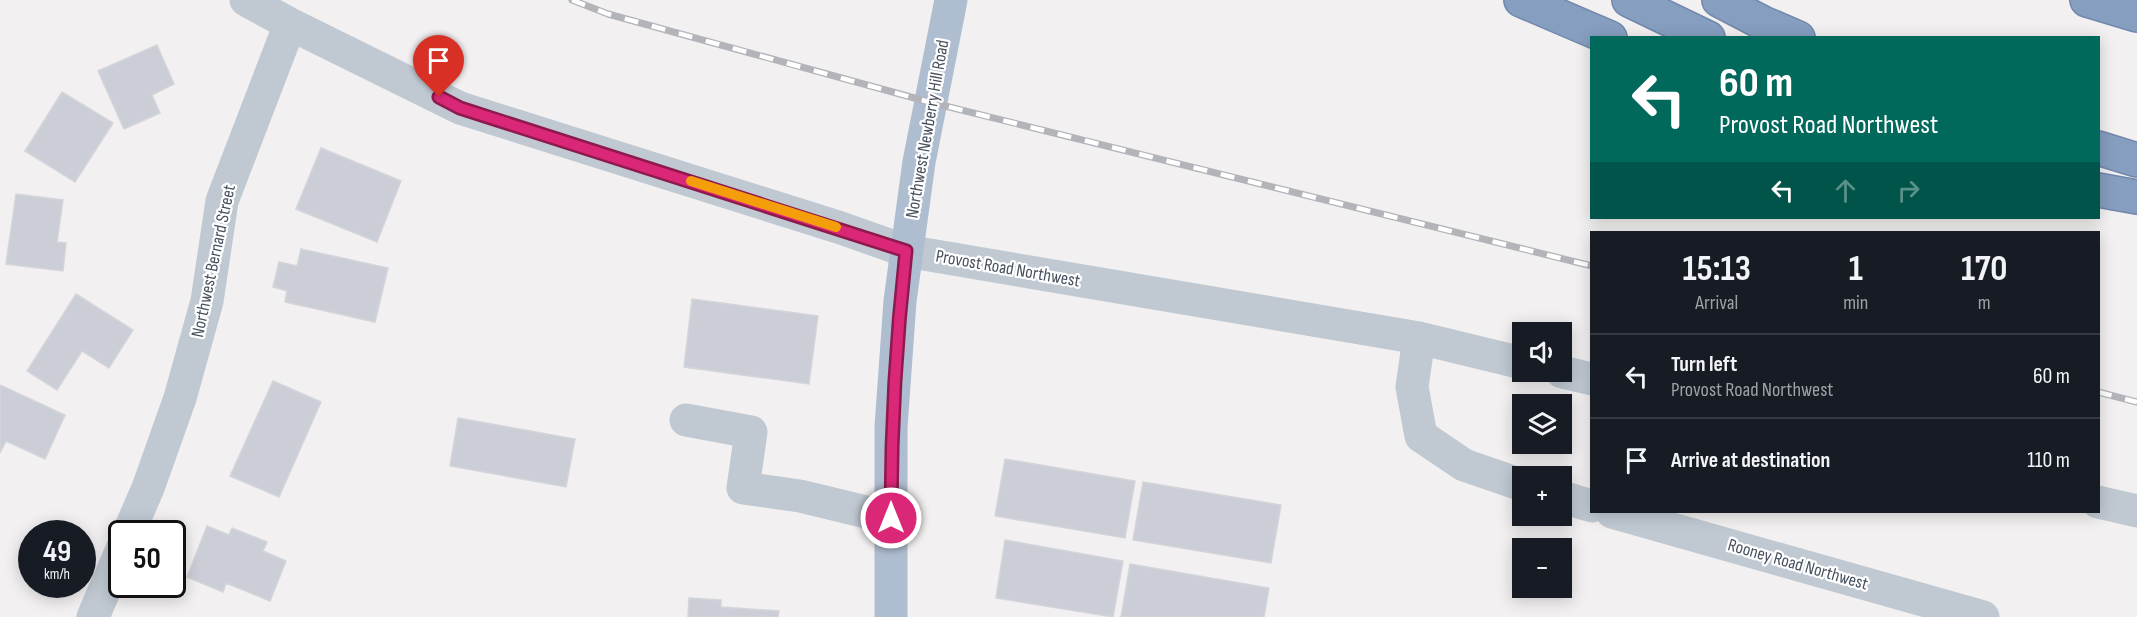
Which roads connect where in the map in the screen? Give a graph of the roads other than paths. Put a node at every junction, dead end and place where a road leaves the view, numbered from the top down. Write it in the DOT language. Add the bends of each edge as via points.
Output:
graph roads {
  1 [pos="246,0"];
  2 [pos="951,0"];
  3 [pos="1521,0"];
  4 [pos="1629,0"];
  5 [pos="1719,0"];
  6 [pos="2087,0"];
  7 [pos="2137,15"];
  8 [pos="290,24"];
  9 [pos="1605,36"];
  10 [pos="1704,36"];
  11 [pos="1793,36"];
  12 [pos="2100,149"];
  13 [pos="2137,160"];
  14 [pos="2100,190"];
  15 [pos="2137,197"];
  16 [pos="906,251"];
  17 [pos="1419,338"];
  18 [pos="1512,361"];
  19 [pos="1572,374"];
  20 [pos="1590,379"];
  21 [pos="686,420"];
  22 [pos="1512,482"];
  23 [pos="1572,500"];
  24 [pos="2100,502"];
  25 [pos="1590,505"];
  26 [pos="2137,511"];
  27 [pos="1616,513"];
  28 [pos="891,518"];
  29 [pos="134,520"];
  30 [pos="108,582"];
  31 [pos="93,617"];
  32 [pos="891,617"];
  33 [pos="1983,617"];
  1 -- 8 [label="street, Provost Road Northwest"];
  2 -- 16 [label="main road, Northwest Newberry Hill Road"];
  3 -- 9 [label="highway"];
  4 -- 10 [label="highway"];
  5 -- 11 [label="highway"];
  6 -- 7 [label="highway"];
  8 -- 16 [label="street, Provost Road Northwest" via="460,108"];
  8 -- 29 [label="street, Northwest Bernard Street" via="222,201 207,301 180,398"];
  12 -- 13 [label="highway"];
  14 -- 15 [label="highway"];
  16 -- 17 [label="street, Provost Road Northwest"];
  16 -- 28 [label="main road, Northwest Newberry Hill Road" via="892,408"];
  17 -- 18 [label="street, Provost Road Northwest"];
  17 -- 22 [label="street" via="1412,387 1421,436 1464,465"];
  19 -- 20 [label="street"];
  21 -- 28 [label="street" via="751,432 743,488 800,496"];
  23 -- 25 [label="street"];
  24 -- 26 [label="street"];
  27 -- 33 [label="street, Rooney Road Northwest"];
  28 -- 32 [label="main road, Northwest Newberry Hill Road"];
  30 -- 31 [label="street"];
}
